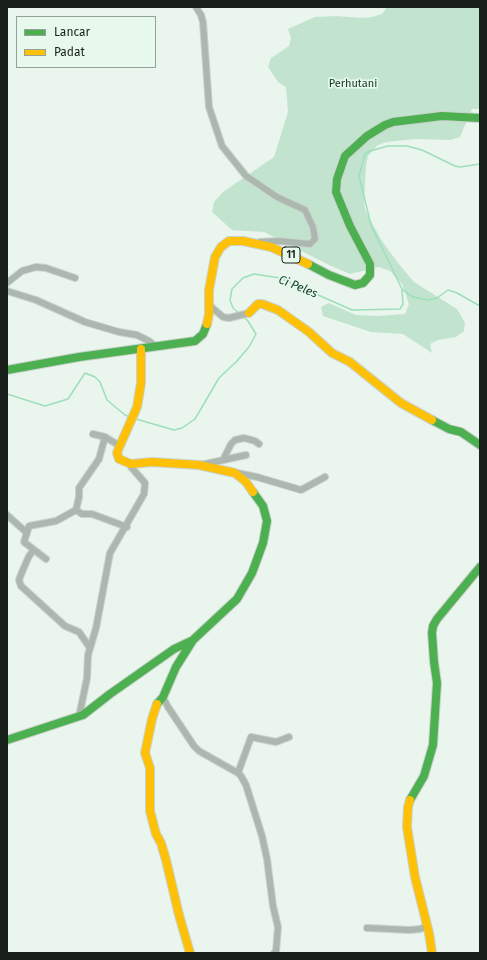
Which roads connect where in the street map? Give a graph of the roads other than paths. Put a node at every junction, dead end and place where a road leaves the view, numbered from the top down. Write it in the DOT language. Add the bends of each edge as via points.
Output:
graph roads {
  1 [pos="196,7"];
  2 [pos="480,118"];
  3 [pos="257,243"];
  4 [pos="75,278"];
  5 [pos="7,284"];
  6 [pos="7,291"];
  7 [pos="209,304"];
  8 [pos="249,313"];
  9 [pos="149,341"];
  10 [pos="156,347"];
  11 [pos="138,350"];
  12 [pos="7,370"];
  13 [pos="93,434"];
  14 [pos="105,437"];
  15 [pos="259,444"];
  16 [pos="480,445"];
  17 [pos="120,446"];
  18 [pos="246,455"];
  19 [pos="223,460"];
  20 [pos="129,463"];
  21 [pos="199,465"];
  22 [pos="235,473"];
  23 [pos="325,477"];
  24 [pos="76,510"];
  25 [pos="7,515"];
  26 [pos="127,527"];
  27 [pos="26,532"];
  28 [pos="34,550"];
  29 [pos="46,559"];
  30 [pos="480,567"];
  31 [pos="193,640"];
  32 [pos="90,648"];
  33 [pos="163,697"];
  34 [pos="79,717"];
  35 [pos="289,738"];
  36 [pos="7,740"];
  37 [pos="238,773"];
  38 [pos="428,926"];
  39 [pos="367,928"];
  40 [pos="190,953"];
  41 [pos="274,953"];
  42 [pos="432,953"];
  1 -- 3 [label="street" via="203,22 209,107 222,146 246,176 277,198 305,210 313,227 315,239 310,244 268,241"];
  2 -- 3 [label="main road, 11" via="442,116 393,122 368,136 345,156 337,179 336,192 370,264 370,275 363,283 355,285 345,282 284,252"];
  3 -- 7 [label="main road, 11" via="234,240 220,247 213,267"];
  4 -- 5 [label="street" via="36,267 22,271"];
  6 -- 9 [label="street" via="36,300 85,322 137,334"];
  7 -- 8 [label="street" via="223,317"];
  7 -- 10 [label="main road, 11" via="207,325 200,338 192,342"];
  8 -- 16 [label="main road" via="258,304 278,310 401,403 449,429 461,432"];
  9 -- 10 [label="street"];
  9 -- 11 [label="street" via="142,344"];
  10 -- 11 [label="main road, 11"];
  11 -- 12 [label="main road, 11"];
  11 -- 17 [label="main road" via="141,383 137,407"];
  13 -- 14 [label="street"];
  14 -- 17 [label="street"];
  14 -- 24 [label="street" via="99,460 78,490"];
  15 -- 19 [label="street" via="244,438 235,440"];
  17 -- 20 [label="main road" via="117,456"];
  18 -- 19 [label="street"];
  19 -- 21 [label="street"];
  20 -- 21 [label="main road"];
  20 -- 26 [label="street" via="146,483 144,494"];
  21 -- 22 [label="main road"];
  22 -- 23 [label="street" via="301,490"];
  22 -- 31 [label="main road" via="246,482 263,506 267,521 263,543 252,573 237,599"];
  24 -- 26 [label="street"];
  24 -- 27 [label="street" via="58,521 29,526"];
  25 -- 27 [label="street"];
  26 -- 32 [label="street" via="110,553"];
  27 -- 28 [label="street" via="24,542"];
  28 -- 29 [label="street"];
  28 -- 32 [label="street" via="19,580 21,586 65,626 79,632"];
  30 -- 38 [label="main road" via="437,618 432,632 437,683 433,745 424,776 410,799 407,827 415,877"];
  31 -- 33 [label="main road" via="176,667"];
  31 -- 34 [label="main road" via="174,649"];
  32 -- 34 [label="street"];
  33 -- 37 [label="street" via="194,746"];
  33 -- 40 [label="main road" via="154,713 145,753 150,768 150,811 166,860"];
  34 -- 36 [label="main road"];
  35 -- 37 [label="street" via="276,742 251,738"];
  37 -- 41 [label="street" via="246,785 267,860 278,927"];
  38 -- 39 [label="street" via="410,930"];
  38 -- 42 [label="main road"];
}
